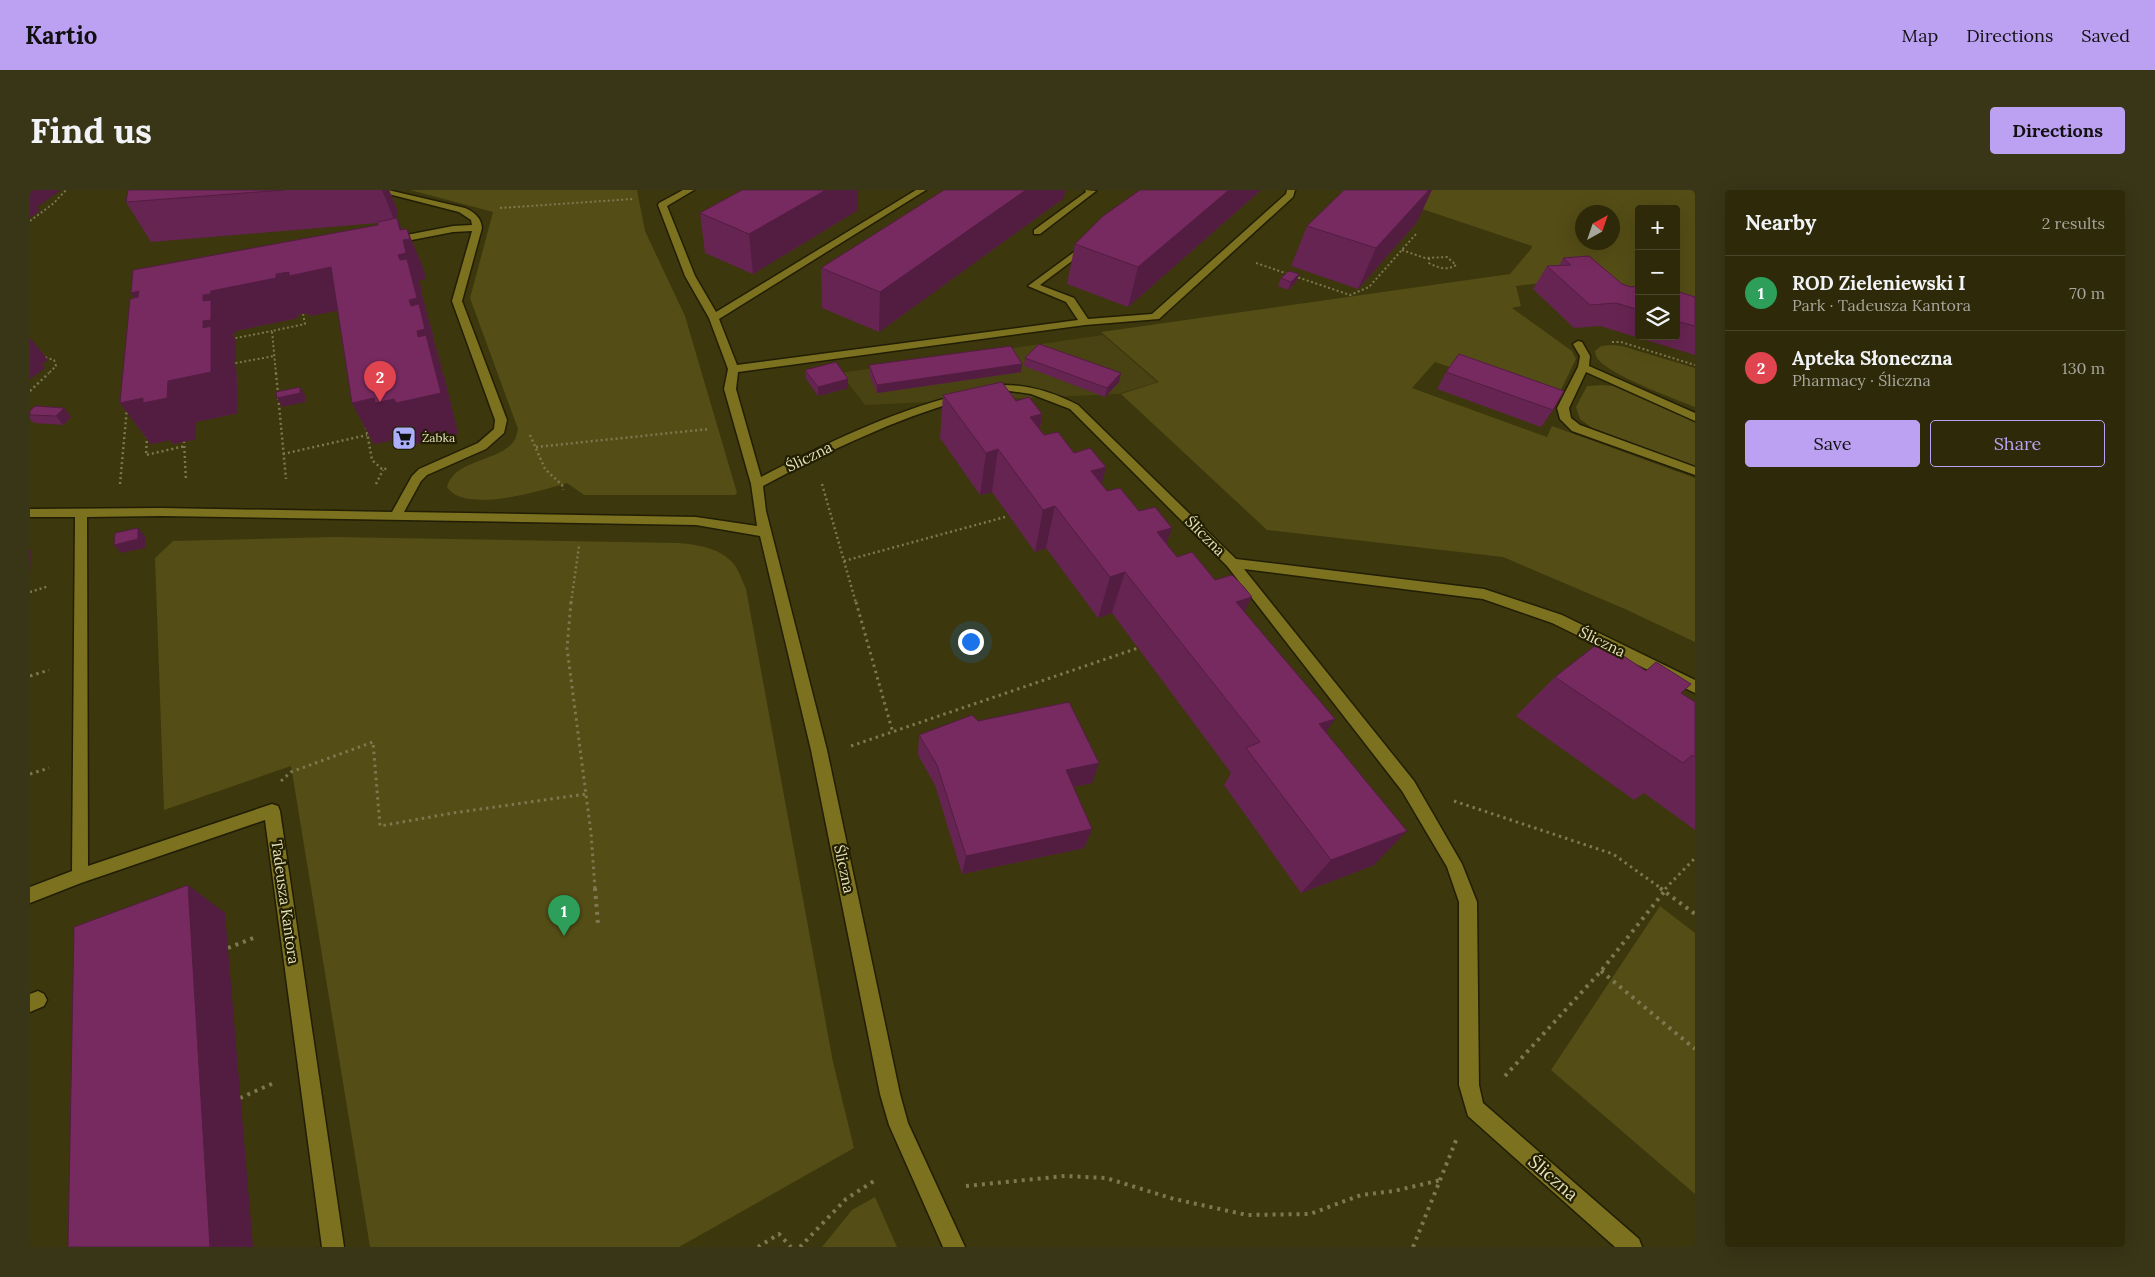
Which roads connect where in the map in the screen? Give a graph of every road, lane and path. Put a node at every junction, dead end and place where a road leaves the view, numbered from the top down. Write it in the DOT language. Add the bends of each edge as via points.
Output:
graph roads {
  1 [pos="66,190"];
  2 [pos="377,190"];
  3 [pos="690,190"];
  4 [pos="922,190"];
  5 [pos="1088,190"];
  6 [pos="1291,190"];
  7 [pos="633,199"];
  8 [pos="500,208"];
  9 [pos="30,221"];
  10 [pos="477,228"];
  11 [pos="1037,232"];
  12 [pos="1416,234"];
  13 [pos="381,243"];
  14 [pos="1085,247"];
  15 [pos="1402,250"];
  16 [pos="1224,252"];
  17 [pos="1429,258"];
  18 [pos="303,314"];
  19 [pos="714,318"];
  20 [pos="1085,322"];
  21 [pos="272,330"];
  22 [pos="227,339"];
  23 [pos="1612,342"];
  24 [pos="1578,344"];
  25 [pos="38,355"];
  26 [pos="274,356"];
  27 [pos="228,365"];
  28 [pos="1695,365"];
  29 [pos="1583,367"];
  30 [pos="733,369"];
  31 [pos="30,392"];
  32 [pos="127,400"];
  33 [pos="134,413"];
  34 [pos="127,415"];
  35 [pos="1695,417"];
  36 [pos="147,428"];
  37 [pos="718,428"];
  38 [pos="367,435"];
  39 [pos="184,441"];
  40 [pos="185,446"];
  41 [pos="536,447"];
  42 [pos="283,454"];
  43 [pos="813,454"];
  44 [pos="383,470"];
  45 [pos="1695,471"];
  46 [pos="286,479"];
  47 [pos="186,481"];
  48 [pos="376,484"];
  49 [pos="757,484"];
  50 [pos="119,487"];
  51 [pos="81,512"];
  52 [pos="396,515"];
  53 [pos="33,516"];
  54 [pos="1006,517"];
  55 [pos="765,532"];
  56 [pos="580,540"];
  57 [pos="844,561"];
  58 [pos="1232,563"];
  59 [pos="1138,648"];
  60 [pos="54,669"];
  61 [pos="30,676"];
  62 [pos="1695,687"];
  63 [pos="894,733"];
  64 [pos="848,748"];
  65 [pos="52,767"];
  66 [pos="291,772"];
  67 [pos="30,774"];
  68 [pos="1408,786"];
  69 [pos="586,794"];
  70 [pos="1695,858"];
  71 [pos="80,876"];
  72 [pos="1665,890"];
  73 [pos="30,895"];
  74 [pos="1695,914"];
  75 [pos="598,924"];
  76 [pos="261,935"];
  77 [pos="228,948"];
  78 [pos="1601,971"];
  79 [pos="1695,1049"];
  80 [pos="278,1081"];
  81 [pos="240,1098"];
  82 [pos="1475,1109"];
  83 [pos="876,1179"];
  84 [pos="1441,1180"];
  85 [pos="966,1186"];
  86 [pos="332,1247"];
  87 [pos="758,1247"];
  88 [pos="791,1247"];
  89 [pos="800,1247"];
  90 [pos="954,1247"];
  91 [pos="1413,1247"];
  92 [pos="1631,1247"];
  1 -- 9 [label="path"];
  2 -- 10 [label="street" via="462,210 474,216"];
  3 -- 19 [label="street, Śliczna" via="662,206 690,276"];
  4 -- 19 [label="street"];
  5 -- 11 [label="street" via="1092,191"];
  6 -- 16 [label="street" via="1290,195"];
  7 -- 8 [label="path"];
  10 -- 13 [label="street" via="452,229"];
  10 -- 52 [label="street" via="457,301 501,420 500,430 482,446 424,472 416,479"];
  12 -- 15 [label="path"];
  14 -- 20 [label="street" via="1033,286 1070,300"];
  15 -- 16 [label="path" via="1369,287 1350,296"];
  15 -- 17 [label="path"];
  16 -- 20 [label="street" via="1155,317"];
  17 -- 17 [label="path" via="1442,256 1453,260 1456,265 1441,268 1429,263"];
  18 -- 21 [label="path" via="305,324"];
  19 -- 30 [label="street, Śliczna"];
  20 -- 30 [label="street"];
  21 -- 22 [label="path"];
  21 -- 26 [label="path"];
  23 -- 28 [label="path"];
  24 -- 29 [label="street" via="1585,356"];
  25 -- 31 [label="path" via="54,360 56,366"];
  26 -- 27 [label="path"];
  26 -- 42 [label="path"];
  29 -- 35 [label="street"];
  29 -- 45 [label="street" via="1563,408 1566,419 1576,428"];
  30 -- 49 [label="street, Śliczna" via="730,389 733,405"];
  32 -- 34 [label="path"];
  33 -- 34 [label="path"];
  34 -- 50 [label="path"];
  36 -- 40 [label="path" via="146,456"];
  37 -- 41 [label="path"];
  38 -- 42 [label="path"];
  39 -- 40 [label="path"];
  40 -- 47 [label="path"];
  42 -- 46 [label="path"];
  43 -- 49 [label="street, Śliczna"];
  43 -- 57 [label="path"];
  43 -- 58 [label="street, Śliczna" via="948,400 991,390 1020,389 1052,395 1074,407"];
  44 -- 48 [label="path"];
  49 -- 55 [label="street, Śliczna"];
  51 -- 52 [label="street"];
  51 -- 53 [label="street"];
  51 -- 71 [label="street"];
  52 -- 55 [label="street" via="696,521"];
  54 -- 57 [label="path"];
  55 -- 90 [label="street, Śliczna" via="819,750 890,1094 899,1125"];
  56 -- 69 [label="path" via="567,648"];
  57 -- 63 [label="path"];
  58 -- 62 [label="street, Śliczna" via="1484,594 1557,619"];
  58 -- 68 [label="street"];
  59 -- 63 [label="path"];
  60 -- 61 [label="path"];
  63 -- 64 [label="path"];
  65 -- 67 [label="path"];
  66 -- 69 [label="path" via="373,742 380,826"];
  68 -- 72 [label="path" via="1613,854"];
  68 -- 82 [label="street" via="1454,864 1468,902 1469,1085"];
  69 -- 75 [label="path"];
  70 -- 72 [label="path"];
  71 -- 73 [label="street, Tadeusza Kantora"];
  71 -- 86 [label="street, Tadeusza Kantora" via="272,811"];
  72 -- 74 [label="path"];
  72 -- 78 [label="path"];
  76 -- 77 [label="path"];
  78 -- 79 [label="path"];
  78 -- 82 [label="path"];
  80 -- 81 [label="path"];
  82 -- 84 [label="path" via="1459,1134"];
  82 -- 92 [label="street, Śliczna"];
  83 -- 89 [label="path" via="846,1199"];
  84 -- 85 [label="path" via="1361,1195 1310,1214 1247,1215 1174,1199 1106,1178 1065,1176"];
  84 -- 91 [label="path"];
  87 -- 88 [label="path" via="780,1234"];
}
